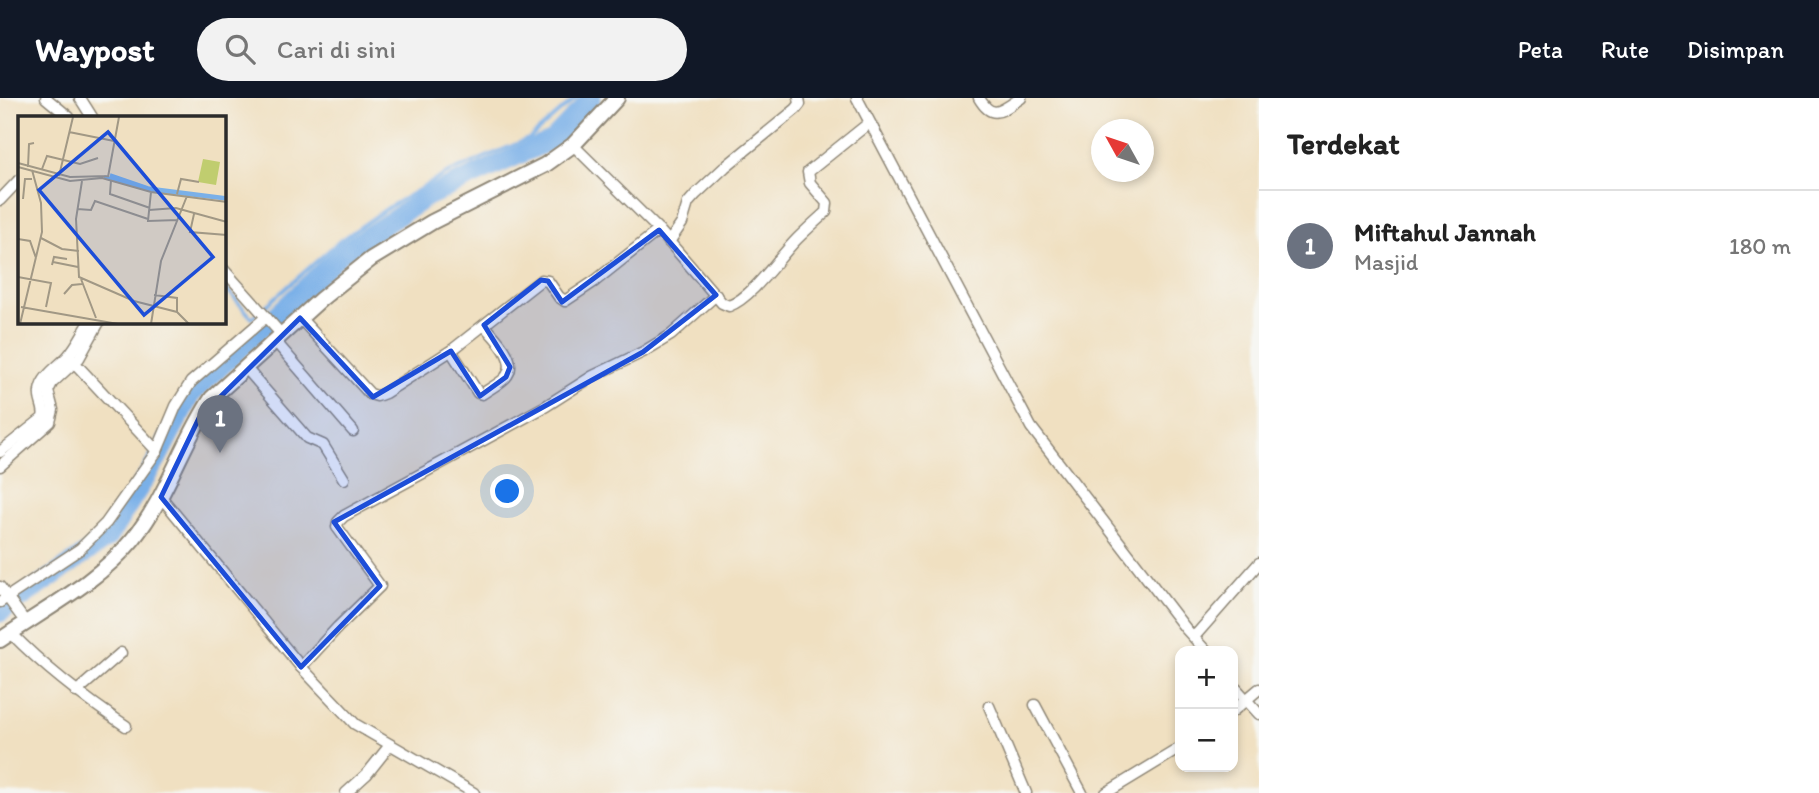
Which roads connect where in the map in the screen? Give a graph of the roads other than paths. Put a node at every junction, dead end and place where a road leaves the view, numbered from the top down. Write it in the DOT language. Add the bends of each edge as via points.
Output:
graph roads {
  1 [pos="46,98"];
  2 [pos="617,98"];
  3 [pos="799,98"];
  4 [pos="857,98"];
  5 [pos="979,98"];
  6 [pos="1021,98"];
  7 [pos="70,116"];
  8 [pos="869,122"];
  9 [pos="573,145"];
  10 [pos="18,181"];
  11 [pos="0,200"];
  12 [pos="659,230"];
  13 [pos="669,242"];
  14 [pos="226,272"];
  15 [pos="716,295"];
  16 [pos="264,314"];
  17 [pos="300,318"];
  18 [pos="89,324"];
  19 [pos="98,324"];
  20 [pos="484,325"];
  21 [pos="278,335"];
  22 [pos="451,351"];
  23 [pos="72,360"];
  24 [pos="245,367"];
  25 [pos="353,431"];
  26 [pos="157,451"];
  27 [pos="0,452"];
  28 [pos="0,466"];
  29 [pos="344,479"];
  30 [pos="160,497"];
  31 [pos="1259,563"];
  32 [pos="0,587"];
  33 [pos="6,601"];
  34 [pos="23,619"];
  35 [pos="5,636"];
  36 [pos="1194,637"];
  37 [pos="1202,646"];
  38 [pos="121,653"];
  39 [pos="302,667"];
  40 [pos="1259,689"];
  41 [pos="76,692"];
  42 [pos="1238,692"];
  43 [pos="1245,701"];
  44 [pos="1035,705"];
  45 [pos="989,706"];
  46 [pos="1234,709"];
  47 [pos="1259,714"];
  48 [pos="126,726"];
  49 [pos="390,745"];
  50 [pos="1175,751"];
  51 [pos="470,792"];
  52 [pos="346,793"];
  53 [pos="1026,793"];
  54 [pos="1082,793"];
  55 [pos="1106,793"];
  1 -- 7 [label="street"];
  2 -- 9 [label="street"];
  3 -- 13 [label="street" via="796,109 696,194"];
  4 -- 8 [label="street"];
  5 -- 6 [label="street" via="992,112"];
  8 -- 15 [label="street" via="808,172 810,183 827,203 826,212 735,304 729,306"];
  8 -- 36 [label="street" via="1031,427"];
  9 -- 12 [label="street"];
  9 -- 17 [label="street" via="545,165 381,253"];
  10 -- 11 [label="street"];
  12 -- 13 [label="street"];
  12 -- 20 [label="street" via="565,301 548,281 541,280"];
  13 -- 15 [label="street"];
  14 -- 16 [label="street"];
  15 -- 39 [label="street" via="652,347 344,516 337,527 380,586"];
  16 -- 21 [label="street"];
  16 -- 26 [label="street" via="191,382"];
  17 -- 21 [label="street"];
  17 -- 22 [label="street" via="370,394 377,396"];
  18 -- 23 [label="street"];
  19 -- 23 [label="street"];
  20 -- 22 [label="street"];
  20 -- 22 [label="street" via="508,355 506,377 478,393"];
  21 -- 24 [label="street"];
  21 -- 25 [label="street"];
  23 -- 26 [label="street"];
  23 -- 27 [label="street" via="40,388 43,418"];
  23 -- 28 [label="street" via="48,391 53,410 50,422"];
  24 -- 29 [label="street" via="307,438 323,445"];
  24 -- 30 [label="street" via="212,398"];
  26 -- 33 [label="street" via="106,523 80,549"];
  30 -- 34 [label="street" via="123,550 79,587"];
  30 -- 39 [label="street"];
  31 -- 36 [label="street"];
  32 -- 33 [label="street"];
  33 -- 34 [label="street"];
  34 -- 35 [label="street"];
  35 -- 41 [label="street"];
  36 -- 37 [label="street"];
  38 -- 41 [label="street"];
  39 -- 49 [label="street" via="355,724"];
  40 -- 43 [label="street"];
  41 -- 48 [label="street"];
  42 -- 43 [label="street"];
  43 -- 46 [label="street"];
  43 -- 47 [label="street"];
  44 -- 54 [label="street"];
  45 -- 53 [label="street"];
  49 -- 51 [label="street"];
  49 -- 52 [label="street"];
  50 -- 55 [label="street"];
}
